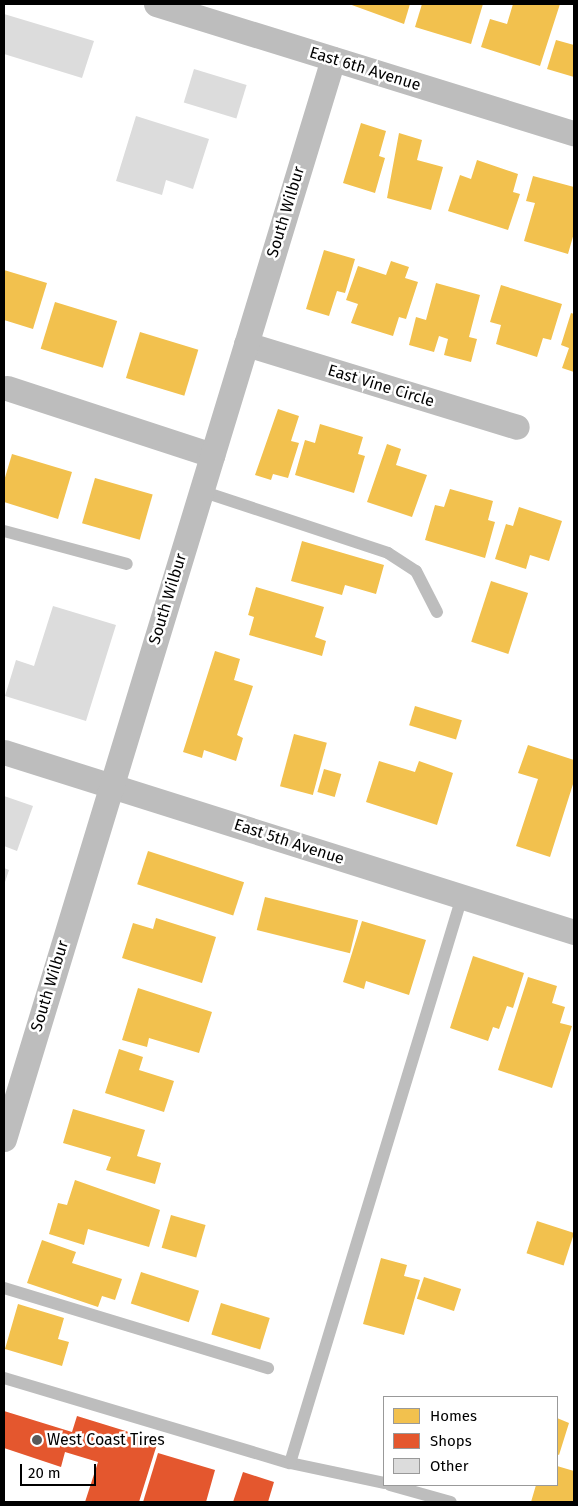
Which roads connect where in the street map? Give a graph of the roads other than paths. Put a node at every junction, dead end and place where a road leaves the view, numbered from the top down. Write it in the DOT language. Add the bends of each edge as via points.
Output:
graph roads {
  1 [pos="156,4"];
  2 [pos="332,59"];
  3 [pos="574,133"];
  4 [pos="246,344"];
  5 [pos="6,389"];
  6 [pos="517,427"];
  7 [pos="212,455"];
  8 [pos="201,491"];
  9 [pos="4,531"];
  10 [pos="127,564"];
  11 [pos="437,612"];
  12 [pos="4,752"];
  13 [pos="111,786"];
  14 [pos="462,897"];
  15 [pos="574,932"];
  16 [pos="4,1139"];
  17 [pos="4,1288"];
  18 [pos="268,1368"];
  19 [pos="4,1378"];
  20 [pos="290,1463"];
  21 [pos="383,1484"];
  22 [pos="394,1486"];
  23 [pos="451,1502"];
  1 -- 2 [label="street, East 6th Avenue"];
  2 -- 3 [label="street, East 6th Avenue"];
  2 -- 4 [label="street, South Wilbur"];
  4 -- 6 [label="street, East Vine Circle"];
  4 -- 7 [label="street, South Wilbur"];
  5 -- 7 [label="street"];
  7 -- 8 [label="street, South Wilbur"];
  8 -- 11 [label="lane" via="277,520 388,552 416,571"];
  8 -- 13 [label="street, South Wilbur"];
  9 -- 10 [label="lane"];
  12 -- 13 [label="street, East 5th Avenue"];
  13 -- 14 [label="street, East 5th Avenue"];
  13 -- 16 [label="street, South Wilbur"];
  14 -- 15 [label="street, East 5th Avenue"];
  14 -- 20 [label="lane"];
  17 -- 18 [label="lane"];
  19 -- 20 [label="lane"];
  20 -- 21 [label="lane"];
  22 -- 23 [label="lane"];
}
